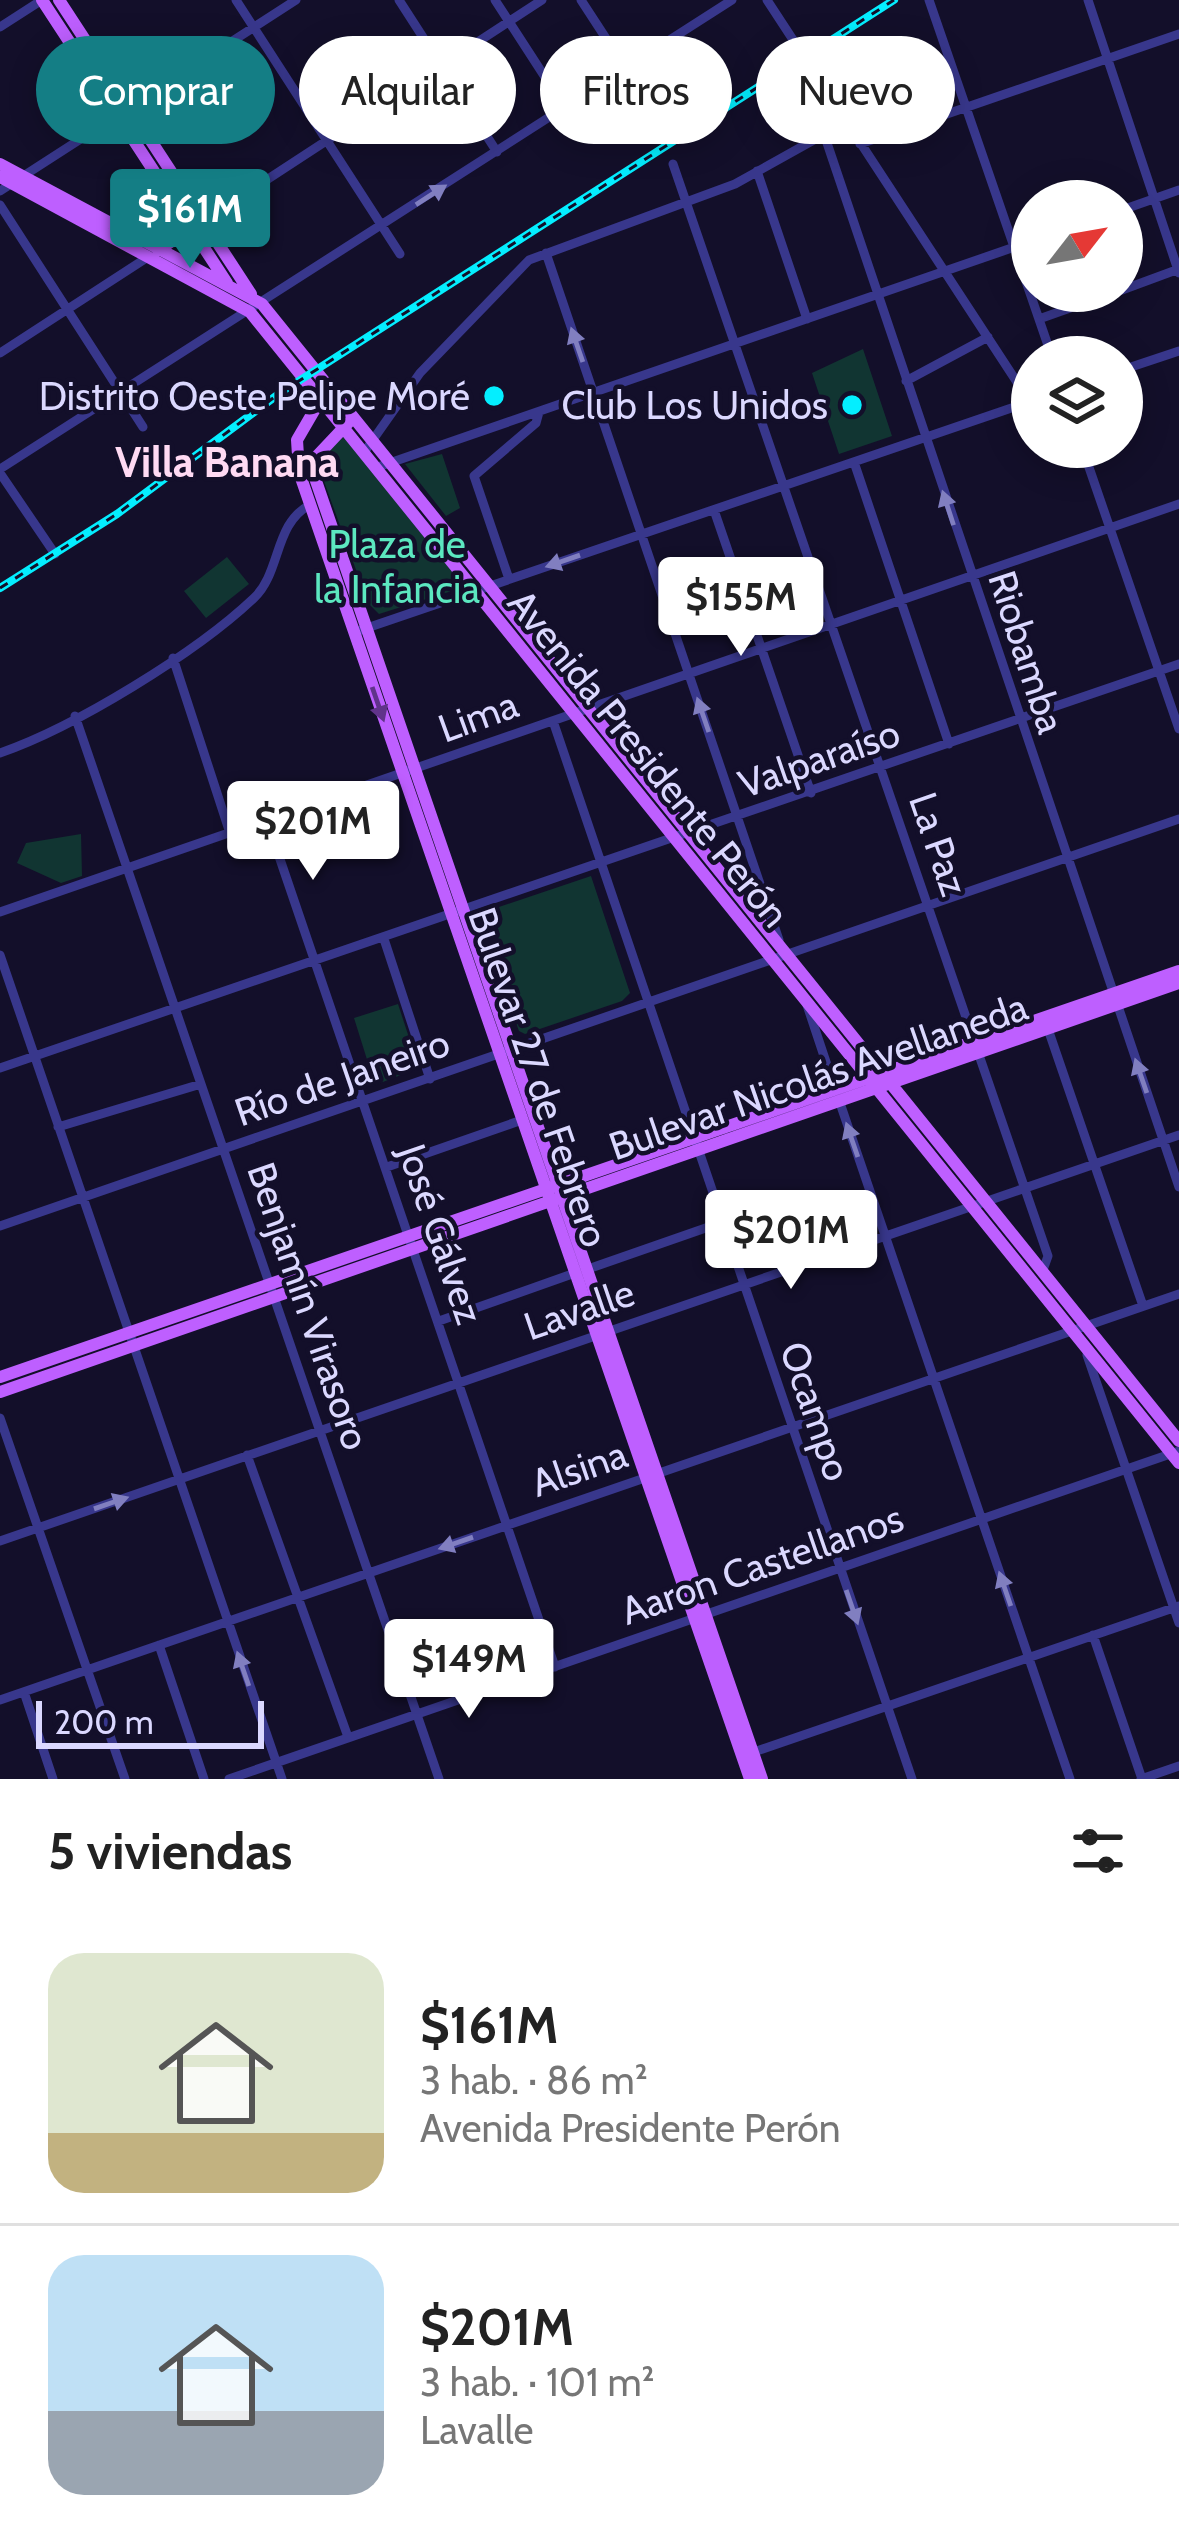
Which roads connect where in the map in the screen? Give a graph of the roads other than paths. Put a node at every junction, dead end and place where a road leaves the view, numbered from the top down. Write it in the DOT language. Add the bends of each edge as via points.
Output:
graph roads {
  1 [pos="42,0"];
  2 [pos="58,0"];
  3 [pos="236,0"];
  4 [pos="296,0"];
  5 [pos="399,0"];
  6 [pos="495,0"];
  7 [pos="542,0"];
  8 [pos="581,0"];
  9 [pos="732,0"];
  10 [pos="766,0"];
  11 [pos="929,0"];
  12 [pos="1088,0"];
  13 [pos="509,22"];
  14 [pos="0,27"];
  15 [pos="254,27"];
  16 [pos="1179,34"];
  17 [pos="68,36"];
  18 [pos="79,36"];
  19 [pos="240,36"];
  20 [pos="422,36"];
  21 [pos="487,36"];
  22 [pos="604,36"];
  23 [pos="677,36"];
  24 [pos="790,36"];
  25 [pos="1105,60"];
  26 [pos="540,70"];
  27 [pos="299,97"];
  28 [pos="966,107"];
  29 [pos="955,111"];
  30 [pos="540,124"];
  31 [pos="71,144"];
  32 [pos="144,144"];
  33 [pos="321,144"];
  34 [pos="330,144"];
  35 [pos="492,144"];
  36 [pos="806,144"];
  37 [pos="827,144"];
  38 [pos="861,144"];
  39 [pos="497,152"];
  40 [pos="0,164"];
  41 [pos="674,164"];
  42 [pos="757,171"];
  43 [pos="9,182"];
  44 [pos="1179,190"];
  45 [pos="1154,199"];
  46 [pos="686,202"];
  47 [pos="1143,203"];
  48 [pos="0,205"];
  49 [pos="197,225"];
  50 [pos="382,226"];
  51 [pos="1011,239"];
  52 [pos="1011,249"];
  53 [pos="154,253"];
  54 [pos="400,254"];
  55 [pos="546,254"];
  56 [pos="1179,270"];
  57 [pos="947,271"];
  58 [pos="1143,282"];
  59 [pos="229,286"];
  60 [pos="877,295"];
  61 [pos="253,307"];
  62 [pos="67,310"];
  63 [pos="1037,312"];
  64 [pos="1059,312"];
  65 [pos="807,319"];
  66 [pos="1039,319"];
  67 [pos="1045,336"];
  68 [pos="988,337"];
  69 [pos="735,344"];
  70 [pos="1,350"];
  71 [pos="1179,351"];
  72 [pos="1143,363"];
  73 [pos="1011,371"];
  74 [pos="906,381"];
  75 [pos="594,393"];
  76 [pos="122,395"];
  77 [pos="322,397"];
  78 [pos="1011,408"];
  79 [pos="539,412"];
  80 [pos="350,421"];
  81 [pos="142,428"];
  82 [pos="925,438"];
  83 [pos="369,445"];
  84 [pos="393,462"];
  85 [pos="854,462"];
  86 [pos="378,467"];
  87 [pos="1089,468"];
  88 [pos="0,471"];
  89 [pos="784,485"];
  90 [pos="1179,504"];
  91 [pos="310,505"];
  92 [pos="713,510"];
  93 [pos="1110,528"];
  94 [pos="641,534"];
  95 [pos="55,554"];
  96 [pos="970,576"];
  97 [pos="509,579"];
  98 [pos="492,586"];
  99 [pos="476,590"];
  100 [pos="901,600"];
  101 [pos="832,624"];
  102 [pos="368,627"];
  103 [pos="354,632"];
  104 [pos="761,649"];
  105 [pos="173,658"];
  106 [pos="1179,664"];
  107 [pos="1159,671"];
  108 [pos="689,674"];
  109 [pos="581,711"];
  110 [pos="75,716"];
  111 [pos="1018,720"];
  112 [pos="553,721"];
  113 [pos="1179,729"];
  114 [pos="949,744"];
  115 [pos="0,753"];
  116 [pos="881,768"];
  117 [pos="410,772"];
  118 [pos="811,793"];
  119 [pos="737,818"];
  120 [pos="1179,819"];
  121 [pos="267,820"];
  122 [pos="688,832"];
  123 [pos="230,833"];
  124 [pos="673,838"];
  125 [pos="1064,859"];
  126 [pos="600,864"];
  127 [pos="127,868"];
  128 [pos="928,906"];
  129 [pos="0,912"];
  130 [pos="459,914"];
  131 [pos="383,939"];
  132 [pos="784,950"];
  133 [pos="0,955"];
  134 [pos="317,960"];
  135 [pos="774,960"];
  136 [pos="1179,971"];
  137 [pos="1179,983"];
  138 [pos="1114,999"];
  139 [pos="805,1000"];
  140 [pos="646,1004"];
  141 [pos="176,1009"];
  142 [pos="1048,1029"];
  143 [pos="976,1047"];
  144 [pos="506,1053"];
  145 [pos="34,1057"];
  146 [pos="0,1068"];
  147 [pos="887,1077"];
  148 [pos="430,1079"];
  149 [pos="872,1082"];
  150 [pos="201,1084"];
  151 [pos="837,1095"];
  152 [pos="364,1101"];
  153 [pos="522,1120"];
  154 [pos="58,1127"];
  155 [pos="1179,1135"];
  156 [pos="1163,1140"];
  157 [pos="693,1144"];
  158 [pos="224,1150"];
  159 [pos="1095,1164"];
  160 [pos="387,1167"];
  161 [pos="1179,1187"];
  162 [pos="1024,1188"];
  163 [pos="554,1192"];
  164 [pos="81,1197"];
  165 [pos="987,1201"];
  166 [pos="972,1206"];
  167 [pos="720,1223"];
  168 [pos="0,1226"];
  169 [pos="884,1236"];
  170 [pos="413,1241"];
  171 [pos="1042,1270"];
  172 [pos="582,1271"];
  173 [pos="741,1285"];
  174 [pos="272,1290"];
  175 [pos="1179,1294"];
  176 [pos="1143,1306"];
  177 [pos="439,1321"];
  178 [pos="1080,1328"];
  179 [pos="603,1332"];
  180 [pos="129,1340"];
  181 [pos="1084,1344"];
  182 [pos="0,1377"];
  183 [pos="933,1378"];
  184 [pos="459,1382"];
  185 [pos="0,1392"];
  186 [pos="0,1418"];
  187 [pos="790,1427"];
  188 [pos="319,1430"];
  189 [pos="1177,1452"];
  190 [pos="247,1455"];
  191 [pos="1126,1469"];
  192 [pos="652,1475"];
  193 [pos="177,1480"];
  194 [pos="981,1520"];
  195 [pos="507,1525"];
  196 [pos="38,1528"];
  197 [pos="0,1541"];
  198 [pos="839,1569"];
  199 [pos="368,1573"];
  200 [pos="298,1594"];
  201 [pos="1176,1606"];
  202 [pos="700,1617"];
  203 [pos="227,1622"];
  204 [pos="1179,1623"];
  205 [pos="1093,1635"];
  206 [pos="159,1645"];
  207 [pos="1028,1658"];
  208 [pos="555,1667"];
  209 [pos="87,1670"];
  210 [pos="24,1692"];
  211 [pos="0,1700"];
  212 [pos="886,1706"];
  213 [pos="416,1715"];
  214 [pos="348,1737"];
  215 [pos="747,1754"];
  216 [pos="276,1763"];
  217 [pos="1179,1766"];
  218 [pos="53,1779"];
  219 [pos="125,1779"];
  220 [pos="205,1779"];
  221 [pos="229,1779"];
  222 [pos="282,1779"];
  223 [pos="439,1779"];
  224 [pos="750,1779"];
  225 [pos="762,1779"];
  226 [pos="912,1779"];
  227 [pos="1070,1779"];
  228 [pos="1142,1779"];
  1 -- 14 [label="street"];
  1 -- 17 [label="main road"];
  2 -- 18 [label="main road"];
  3 -- 15 [label="street"];
  4 -- 15 [label="street"];
  5 -- 20 [label="street"];
  6 -- 13 [label="street"];
  7 -- 13 [label="street"];
  8 -- 22 [label="street"];
  9 -- 23 [label="street"];
  10 -- 24 [label="street"];
  11 -- 28 [label="street"];
  12 -- 25 [label="street"];
  13 -- 21 [label="street"];
  13 -- 26 [label="street"];
  15 -- 19 [label="street"];
  15 -- 27 [label="street"];
  16 -- 25 [label="street"];
  25 -- 28 [label="street"];
  25 -- 45 [label="street"];
  28 -- 29 [label="street"];
  28 -- 51 [label="street"];
  30 -- 39 [label="street"];
  31 -- 43 [label="street"];
  32 -- 49 [label="main road"];
  33 -- 49 [label="street"];
  34 -- 50 [label="street"];
  35 -- 39 [label="street"];
  36 -- 42 [label="street"];
  37 -- 60 [label="street, Riobamba"];
  38 -- 57 [label="street"];
  50 -- 39 [label="street, one-way"];
  40 -- 43 [label="main road, Avenida Presidente Perón"];
  41 -- 46 [label="street, La Paz"];
  42 -- 46 [label="street"];
  42 -- 65 [label="street"];
  43 -- 53 [label="main road, Avenida Presidente Perón"];
  44 -- 45 [label="street"];
  45 -- 47 [label="street"];
  45 -- 56 [label="street"];
  46 -- 55 [label="street"];
  46 -- 69 [label="street, La Paz"];
  48 -- 62 [label="street"];
  49 -- 53 [label="main road"];
  49 -- 59 [label="main road"];
  49 -- 61 [label="main road"];
  50 -- 54 [label="street"];
  50 -- 61 [label="street"];
  52 -- 57 [label="street"];
  53 -- 59 [label="main road, Avenida Presidente Perón"];
  53 -- 61 [label="main road, Avenida Presidente Perón"];
  53 -- 62 [label="street"];
  75 -- 55 [label="street, one-way"];
  55 -- 83 [label="street" via="492,292"];
  56 -- 58 [label="street"];
  57 -- 60 [label="street"];
  57 -- 68 [label="street"];
  59 -- 61 [label="main road, Avenida Presidente Perón"];
  60 -- 65 [label="street"];
  60 -- 74 [label="street, Riobamba"];
  61 -- 76 [label="street"];
  61 -- 77 [label="main road, Avenida Presidente Perón"];
  61 -- 80 [label="main road, Avenida Presidente Perón"];
  62 -- 70 [label="street"];
  62 -- 76 [label="street"];
  63 -- 66 [label="street"];
  64 -- 66 [label="street"];
  65 -- 69 [label="street"];
  66 -- 67 [label="street"];
  68 -- 73 [label="street"];
  68 -- 74 [label="street"];
  69 -- 75 [label="street"];
  69 -- 89 [label="street, La Paz"];
  71 -- 72 [label="street"];
  74 -- 82 [label="street, Riobamba"];
  75 -- 79 [label="street"];
  75 -- 94 [label="street"];
  76 -- 81 [label="street"];
  76 -- 88 [label="street"];
  77 -- 80 [label="main road, Avenida Presidente Perón"];
  77 -- 91 [label="main road, Bulevar 27 de Febrero" via="297,440"];
  78 -- 82 [label="street"];
  79 -- 84 [label="street"];
  79 -- 97 [label="street" via="474,476"];
  80 -- 83 [label="main road, Avenida Presidente Perón"];
  80 -- 102 [label="main road, Bulevar 27 de Febrero" via="313,467"];
  82 -- 85 [label="street"];
  96 -- 82 [label="street, Riobamba, one-way"];
  83 -- 84 [label="main road, Avenida Presidente Perón"];
  83 -- 86 [label="main road, Avenida Presidente Perón"];
  84 -- 86 [label="street"];
  84 -- 98 [label="main road, Avenida Presidente Perón"];
  85 -- 89 [label="street"];
  85 -- 100 [label="street"];
  86 -- 99 [label="main road, Avenida Presidente Perón"];
  87 -- 93 [label="street"];
  88 -- 95 [label="street"];
  89 -- 92 [label="street"];
  89 -- 101 [label="street, La Paz"];
  90 -- 93 [label="street, Lima"];
  91 -- 103 [label="main road, Bulevar 27 de Febrero"];
  91 -- 105 [label="street" via="292,518 258,596"];
  92 -- 94 [label="street"];
  92 -- 104 [label="street"];
  93 -- 96 [label="street, Lima"];
  93 -- 107 [label="street"];
  94 -- 97 [label="street, one-way"];
  94 -- 108 [label="street"];
  96 -- 100 [label="street, Lima"];
  96 -- 111 [label="street, Riobamba"];
  97 -- 98 [label="street"];
  98 -- 99 [label="street"];
  98 -- 109 [label="main road, Avenida Presidente Perón"];
  99 -- 102 [label="street"];
  99 -- 109 [label="main road, Avenida Presidente Perón"];
  100 -- 101 [label="street, Lima"];
  100 -- 114 [label="street"];
  101 -- 104 [label="street, Lima"];
  101 -- 116 [label="street, La Paz"];
  102 -- 103 [label="street"];
  102 -- 117 [label="main road, Bulevar 27 de Febrero"];
  103 -- 117 [label="main road, Bulevar 27 de Febrero, one-way"];
  104 -- 108 [label="street, Lima"];
  104 -- 118 [label="street"];
  105 -- 110 [label="street"];
  105 -- 123 [label="street"];
  106 -- 107 [label="street, Valparaíso"];
  107 -- 111 [label="street, Valparaíso"];
  107 -- 113 [label="street"];
  108 -- 109 [label="street, Lima"];
  119 -- 108 [label="street, one-way"];
  109 -- 112 [label="street, Lima"];
  109 -- 122 [label="main road, Avenida Presidente Perón"];
  109 -- 124 [label="main road, Avenida Presidente Perón"];
  110 -- 115 [label="street"];
  110 -- 127 [label="street, Benjamín Virasoro"];
  111 -- 114 [label="street, Valparaíso"];
  111 -- 125 [label="street, Riobamba"];
  112 -- 117 [label="street, Lima"];
  112 -- 126 [label="street, Ocampo"];
  114 -- 116 [label="street, Valparaíso"];
  116 -- 118 [label="street, Valparaíso"];
  116 -- 128 [label="street, La Paz"];
  117 -- 121 [label="street, Lima"];
  117 -- 130 [label="main road, Bulevar 27 de Febrero"];
  118 -- 119 [label="street, Valparaíso"];
  119 -- 122 [label="street, Valparaíso"];
  119 -- 132 [label="street"];
  120 -- 125 [label="street, Río de Janeiro"];
  121 -- 123 [label="street, Lima"];
  121 -- 134 [label="street, José Gálvez"];
  122 -- 124 [label="street, Valparaíso"];
  122 -- 132 [label="main road, Avenida Presidente Perón"];
  123 -- 127 [label="street, Lima"];
  124 -- 126 [label="street, Valparaíso"];
  124 -- 135 [label="main road, Avenida Presidente Perón"];
  125 -- 128 [label="street, Río de Janeiro"];
  125 -- 138 [label="street, Riobamba"];
  126 -- 130 [label="street, Valparaíso"];
  126 -- 140 [label="street, Ocampo"];
  127 -- 129 [label="street, Lima"];
  127 -- 141 [label="street, Benjamín Virasoro"];
  128 -- 132 [label="street, Río de Janeiro"];
  128 -- 143 [label="street, La Paz"];
  130 -- 131 [label="street, Valparaíso"];
  130 -- 144 [label="main road, Bulevar 27 de Febrero"];
  131 -- 134 [label="street, Valparaíso"];
  131 -- 148 [label="street"];
  132 -- 135 [label="street, Río de Janeiro"];
  132 -- 147 [label="main road, Avenida Presidente Perón"];
  133 -- 145 [label="street"];
  134 -- 141 [label="street, Valparaíso"];
  134 -- 152 [label="street, José Gálvez"];
  135 -- 139 [label="main road, Avenida Presidente Perón"];
  135 -- 140 [label="street, Río de Janeiro"];
  136 -- 138 [label="main road, Bulevar Nicolás Avellaneda"];
  137 -- 138 [label="main road, Bulevar Nicolás Avellaneda"];
  138 -- 142 [label="main road, Bulevar Nicolás Avellaneda"];
  138 -- 143 [label="main road, Bulevar Nicolás Avellaneda"];
  156 -- 138 [label="street, Riobamba, one-way"];
  139 -- 149 [label="main road, Avenida Presidente Perón"];
  139 -- 151 [label="street"];
  140 -- 144 [label="street, Río de Janeiro"];
  140 -- 157 [label="street, Ocampo"];
  141 -- 145 [label="street, Valparaíso"];
  141 -- 150 [label="street, Benjamín Virasoro"];
  142 -- 143 [label="main road, Bulevar Nicolás Avellaneda"];
  142 -- 159 [label="street"];
  143 -- 147 [label="main road, Bulevar Nicolás Avellaneda"];
  143 -- 162 [label="street, La Paz"];
  144 -- 148 [label="street, Río de Janeiro"];
  144 -- 153 [label="main road, Bulevar 27 de Febrero"];
  144 -- 163 [label="main road, Bulevar 27 de Febrero"];
  145 -- 146 [label="street, Valparaíso"];
  145 -- 154 [label="street"];
  147 -- 149 [label="main road, Bulevar Nicolás Avellaneda"];
  147 -- 165 [label="main road, Avenida Presidente Perón"];
  148 -- 152 [label="street, Río de Janeiro"];
  149 -- 151 [label="main road, Bulevar Nicolás Avellaneda"];
  149 -- 166 [label="main road, Avenida Presidente Perón"];
  150 -- 154 [label="street"];
  150 -- 158 [label="street, Benjamín Virasoro"];
  151 -- 157 [label="main road, Bulevar Nicolás Avellaneda"];
  169 -- 151 [label="street, one-way"];
  152 -- 158 [label="street, Río de Janeiro"];
  152 -- 160 [label="street, José Gálvez"];
  153 -- 160 [label="street"];
  153 -- 163 [label="main road, Bulevar 27 de Febrero"];
  154 -- 164 [label="street"];
  155 -- 156 [label="street, Lavalle"];
  156 -- 159 [label="street, Lavalle"];
  156 -- 161 [label="street, Riobamba"];
  157 -- 163 [label="main road, Bulevar Nicolás Avellaneda"];
  157 -- 167 [label="street, Ocampo"];
  158 -- 164 [label="street, Río de Janeiro"];
  158 -- 174 [label="street, Benjamín Virasoro"];
  159 -- 162 [label="street, Lavalle"];
  159 -- 176 [label="street"];
  160 -- 170 [label="street, José Gálvez"];
  162 -- 165 [label="street, Lavalle"];
  162 -- 171 [label="street, La Paz" via="1048,1256"];
  163 -- 170 [label="main road, Bulevar Nicolás Avellaneda"];
  163 -- 172 [label="main road, Bulevar 27 de Febrero"];
  164 -- 168 [label="street, Río de Janeiro"];
  164 -- 180 [label="street"];
  165 -- 166 [label="street, Lavalle"];
  165 -- 171 [label="main road, Avenida Presidente Perón"];
  166 -- 169 [label="street, Lavalle"];
  166 -- 178 [label="main road, Avenida Presidente Perón"];
  167 -- 172 [label="street"];
  167 -- 173 [label="street, Ocampo"];
  169 -- 173 [label="street, Lavalle"];
  169 -- 183 [label="street"];
  170 -- 174 [label="main road, Bulevar Nicolás Avellaneda"];
  170 -- 177 [label="street, José Gálvez"];
  171 -- 178 [label="main road, Avenida Presidente Perón"];
  172 -- 177 [label="street"];
  172 -- 179 [label="main road, Bulevar 27 de Febrero"];
  173 -- 179 [label="street, Lavalle"];
  173 -- 187 [label="street, Ocampo"];
  174 -- 180 [label="main road, Bulevar Nicolás Avellaneda"];
  174 -- 188 [label="street, Benjamín Virasoro"];
  175 -- 176 [label="street, Alsina"];
  176 -- 178 [label="street, Alsina"];
  177 -- 184 [label="street, José Gálvez"];
  178 -- 181 [label="main road, Avenida Presidente Perón"];
  178 -- 183 [label="street, Alsina"];
  178 -- 189 [label="main road, Avenida Presidente Perón"];
  179 -- 184 [label="street, Lavalle"];
  179 -- 192 [label="main road, Bulevar 27 de Febrero"];
  180 -- 182 [label="main road, Bulevar Nicolás Avellaneda"];
  180 -- 185 [label="main road, Bulevar Nicolás Avellaneda"];
  180 -- 193 [label="street"];
  181 -- 189 [label="main road, Avenida Presidente Perón"];
  181 -- 191 [label="street"];
  183 -- 187 [label="street, Alsina"];
  183 -- 194 [label="street"];
  184 -- 188 [label="street, Lavalle"];
  184 -- 195 [label="street, José Gálvez"];
  186 -- 196 [label="street"];
  187 -- 192 [label="street, Alsina"];
  187 -- 198 [label="street, Ocampo"];
  188 -- 190 [label="street, Lavalle"];
  188 -- 199 [label="street, Benjamín Virasoro"];
  189 -- 191 [label="street, Aaron Castellanos"];
  190 -- 193 [label="street, Lavalle"];
  190 -- 200 [label="street"];
  191 -- 194 [label="street, Aaron Castellanos"];
  191 -- 201 [label="street"];
  192 -- 195 [label="street, Alsina"];
  192 -- 202 [label="main road, Bulevar 27 de Febrero"];
  196 -- 193 [label="street, Lavalle, one-way"];
  193 -- 203 [label="street"];
  194 -- 198 [label="street, Aaron Castellanos"];
  207 -- 194 [label="street, one-way"];
  195 -- 199 [label="street, Alsina, one-way"];
  195 -- 208 [label="street, José Gálvez"];
  196 -- 197 [label="street, Lavalle"];
  196 -- 209 [label="street"];
  198 -- 202 [label="street, Aaron Castellanos"];
  198 -- 212 [label="street, Ocampo, one-way"];
  199 -- 200 [label="street, Alsina"];
  199 -- 213 [label="street, Benjamín Virasoro"];
  200 -- 203 [label="street, Alsina"];
  200 -- 214 [label="street"];
  201 -- 204 [label="street"];
  201 -- 205 [label="street"];
  202 -- 208 [label="street, Aaron Castellanos"];
  202 -- 215 [label="main road, Bulevar 27 de Febrero"];
  203 -- 206 [label="street, Alsina"];
  216 -- 203 [label="street, one-way"];
  205 -- 207 [label="street"];
  205 -- 228 [label="street"];
  206 -- 209 [label="street, Alsina"];
  206 -- 220 [label="street"];
  207 -- 212 [label="street"];
  207 -- 227 [label="street"];
  208 -- 213 [label="street, Aaron Castellanos"];
  209 -- 210 [label="street, Alsina"];
  209 -- 219 [label="street"];
  210 -- 211 [label="street, Alsina"];
  210 -- 218 [label="street"];
  212 -- 215 [label="street"];
  212 -- 226 [label="street, Ocampo"];
  213 -- 214 [label="street, Aaron Castellanos"];
  213 -- 223 [label="street, Benjamín Virasoro"];
  214 -- 216 [label="street, Aaron Castellanos"];
  215 -- 224 [label="main road, Bulevar 27 de Febrero"];
  215 -- 225 [label="main road, Bulevar 27 de Febrero"];
  216 -- 221 [label="street, Aaron Castellanos"];
  216 -- 222 [label="street"];
  217 -- 228 [label="street"];
}
